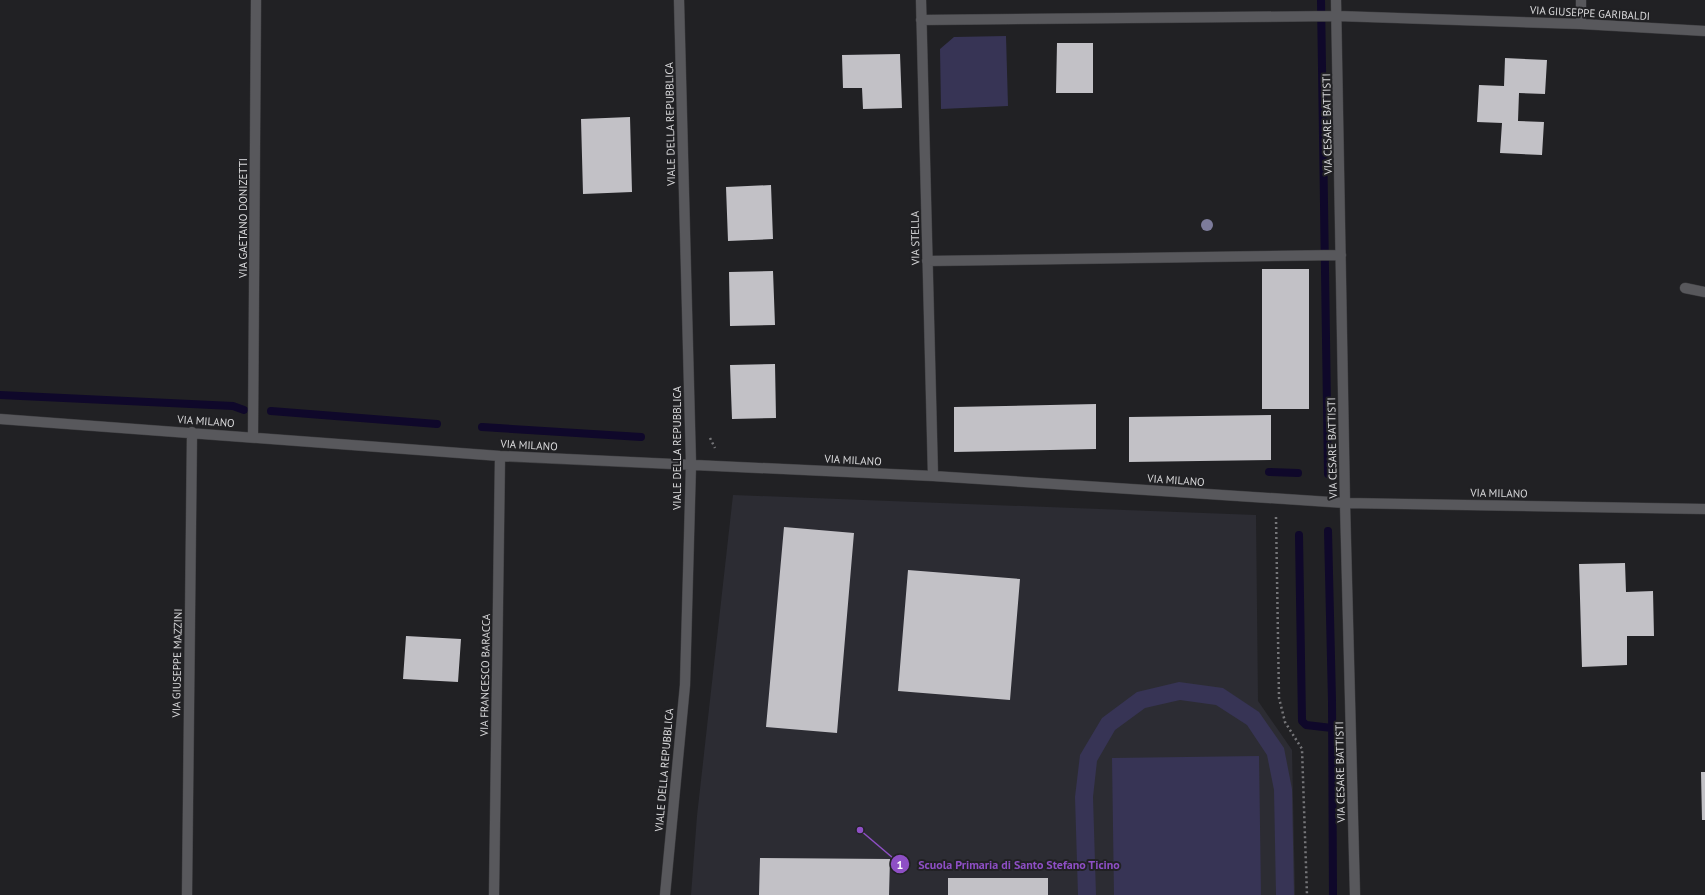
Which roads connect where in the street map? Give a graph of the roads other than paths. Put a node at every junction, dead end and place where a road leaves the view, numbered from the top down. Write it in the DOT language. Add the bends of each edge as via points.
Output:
graph roads {
  1 [pos="256,0"];
  2 [pos="679,0"];
  3 [pos="920,0"];
  4 [pos="1336,0"];
  5 [pos="1581,0"];
  6 [pos="1334,16"];
  7 [pos="921,20"];
  8 [pos="1581,24"];
  9 [pos="1705,31"];
  10 [pos="1338,256"];
  11 [pos="927,261"];
  12 [pos="1685,288"];
  13 [pos="1705,292"];
  14 [pos="0,419"];
  15 [pos="192,432"];
  16 [pos="253,436"];
  17 [pos="500,456"];
  18 [pos="690,464"];
  19 [pos="933,476"];
  20 [pos="1345,503"];
  21 [pos="1705,509"];
  22 [pos="187,895"];
  23 [pos="494,895"];
  24 [pos="665,895"];
  25 [pos="1355,895"];
  1 -- 16 [label="street, VIA GAETANO DONIZETTI"];
  2 -- 18 [label="street, VIALE DELLA REPUBBLICA"];
  3 -- 7 [label="street, VIA STELLA"];
  4 -- 6 [label="street, VIA CESARE BATTISTI"];
  5 -- 8 [label="street"];
  6 -- 7 [label="street, VIA GIUSEPPE GARIBALDI"];
  6 -- 8 [label="street, VIA GIUSEPPE GARIBALDI"];
  6 -- 10 [label="street, VIA CESARE BATTISTI"];
  7 -- 11 [label="street, VIA STELLA"];
  8 -- 9 [label="street, VIA GIUSEPPE GARIBALDI"];
  10 -- 11 [label="street"];
  10 -- 20 [label="street, VIA CESARE BATTISTI"];
  11 -- 19 [label="street, VIA STELLA"];
  12 -- 13 [label="street"];
  14 -- 15 [label="street, VIA MILANO"];
  15 -- 16 [label="street, VIA MILANO"];
  15 -- 22 [label="street, VIA GIUSEPPE MAZZINI"];
  16 -- 17 [label="street, VIA MILANO"];
  17 -- 18 [label="street, VIA MILANO"];
  17 -- 23 [label="street, VIA FRANCESCO BARACCA"];
  18 -- 19 [label="street, VIA MILANO"];
  18 -- 24 [label="street, VIALE DELLA REPUBBLICA" via="685,684"];
  19 -- 20 [label="street, VIA MILANO"];
  20 -- 21 [label="street, VIA MILANO"];
  20 -- 25 [label="street, VIA CESARE BATTISTI"];
}
